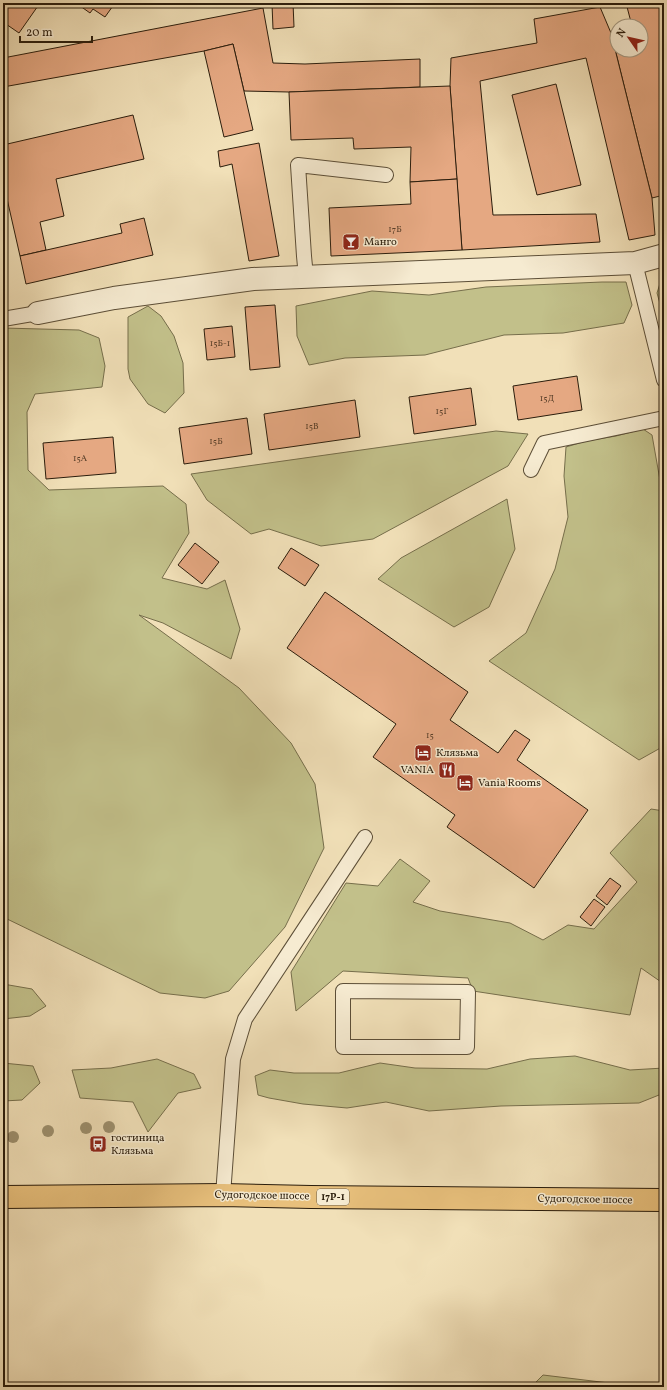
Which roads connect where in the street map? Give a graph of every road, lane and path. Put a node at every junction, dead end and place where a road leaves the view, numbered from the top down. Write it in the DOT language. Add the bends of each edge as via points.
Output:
graph roads {
  1 [pos="386,175"];
  2 [pos="664,255"];
  3 [pos="635,263"];
  4 [pos="306,277"];
  5 [pos="38,313"];
  6 [pos="3,319"];
  7 [pos="664,380"];
  8 [pos="664,418"];
  9 [pos="531,470"];
  10 [pos="365,837"];
  11 [pos="344,1047"];
  12 [pos="223,1195"];
  13 [pos="3,1197"];
  14 [pos="664,1200"];
  1 -- 4 [label="lane" via="298,165"];
  2 -- 3 [label="street"];
  3 -- 4 [label="street"];
  3 -- 7 [label="lane"];
  4 -- 5 [label="street" via="253,279 176,289"];
  5 -- 6 [label="lane"];
  8 -- 9 [label="lane" via="544,443"];
  10 -- 12 [label="lane" via="245,1019 233,1059"];
  11 -- 11 [label="lane" via="343,991 468,992 467,1047"];
  12 -- 13 [label="main road, Судогодское шоссе / 17Р-1"];
  12 -- 14 [label="main road, Судогодское шоссе / 17Р-1"];
}
